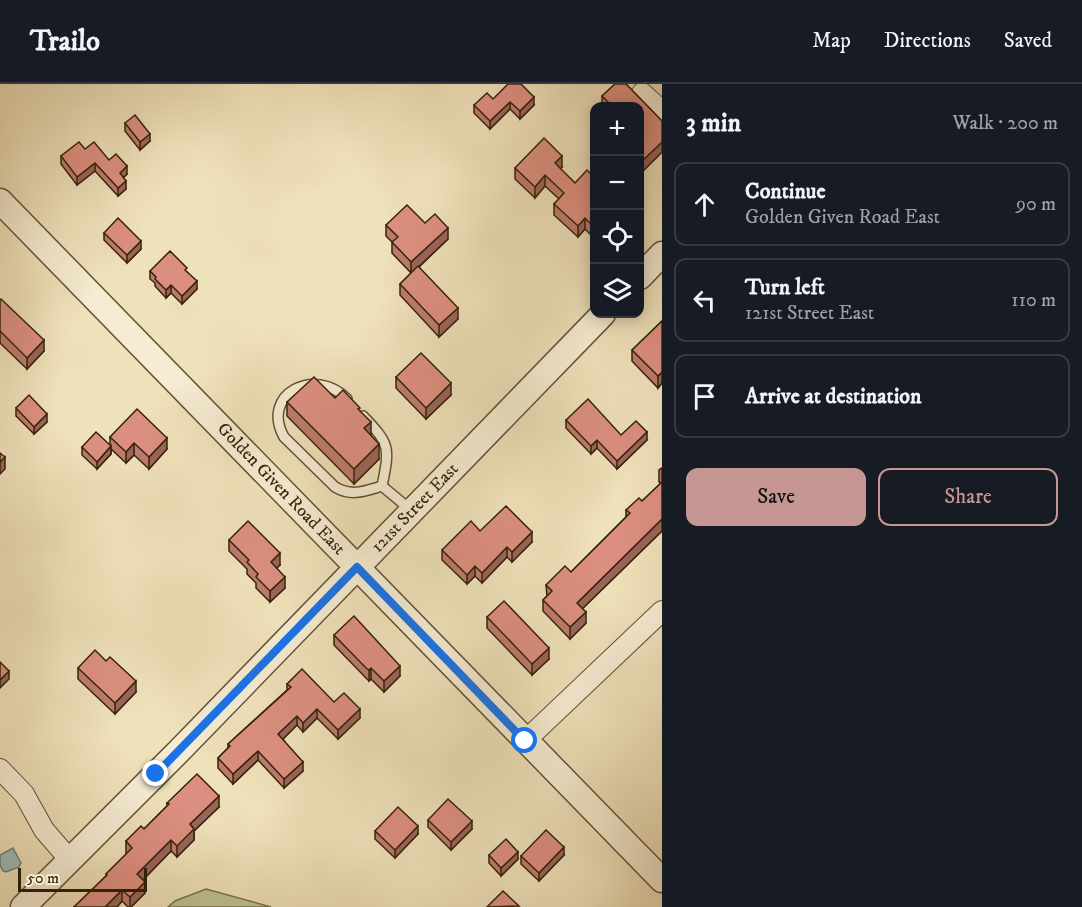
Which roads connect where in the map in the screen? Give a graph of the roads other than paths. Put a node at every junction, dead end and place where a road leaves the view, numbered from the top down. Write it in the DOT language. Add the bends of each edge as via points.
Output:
graph roads {
  1 [pos="642,93"];
  2 [pos="662,111"];
  3 [pos="0,201"];
  4 [pos="662,254"];
  5 [pos="644,272"];
  6 [pos="599,318"];
  7 [pos="350,403"];
  8 [pos="358,411"];
  9 [pos="382,486"];
  10 [pos="412,511"];
  11 [pos="357,567"];
  12 [pos="662,611"];
  13 [pos="525,741"];
  14 [pos="0,769"];
  15 [pos="70,860"];
  16 [pos="662,880"];
  17 [pos="23,907"];
  1 -- 2 [label="street"];
  3 -- 11 [label="street, Golden Given Road East"];
  4 -- 5 [label="street"];
  6 -- 10 [label="street, 121st Street East"];
  7 -- 9 [label="lane" via="332,388 318,383 303,384 282,403 279,428 292,446 345,493"];
  8 -- 9 [label="lane" via="386,446"];
  9 -- 10 [label="lane"];
  10 -- 11 [label="street, 121st Street East"];
  11 -- 13 [label="street, Golden Given Road East"];
  11 -- 15 [label="street, 121st Street East"];
  12 -- 13 [label="street"];
  13 -- 16 [label="street, Golden Given Road East"];
  14 -- 15 [label="street" via="24,794 44,830"];
  15 -- 17 [label="street, 121st Street East"];
}
